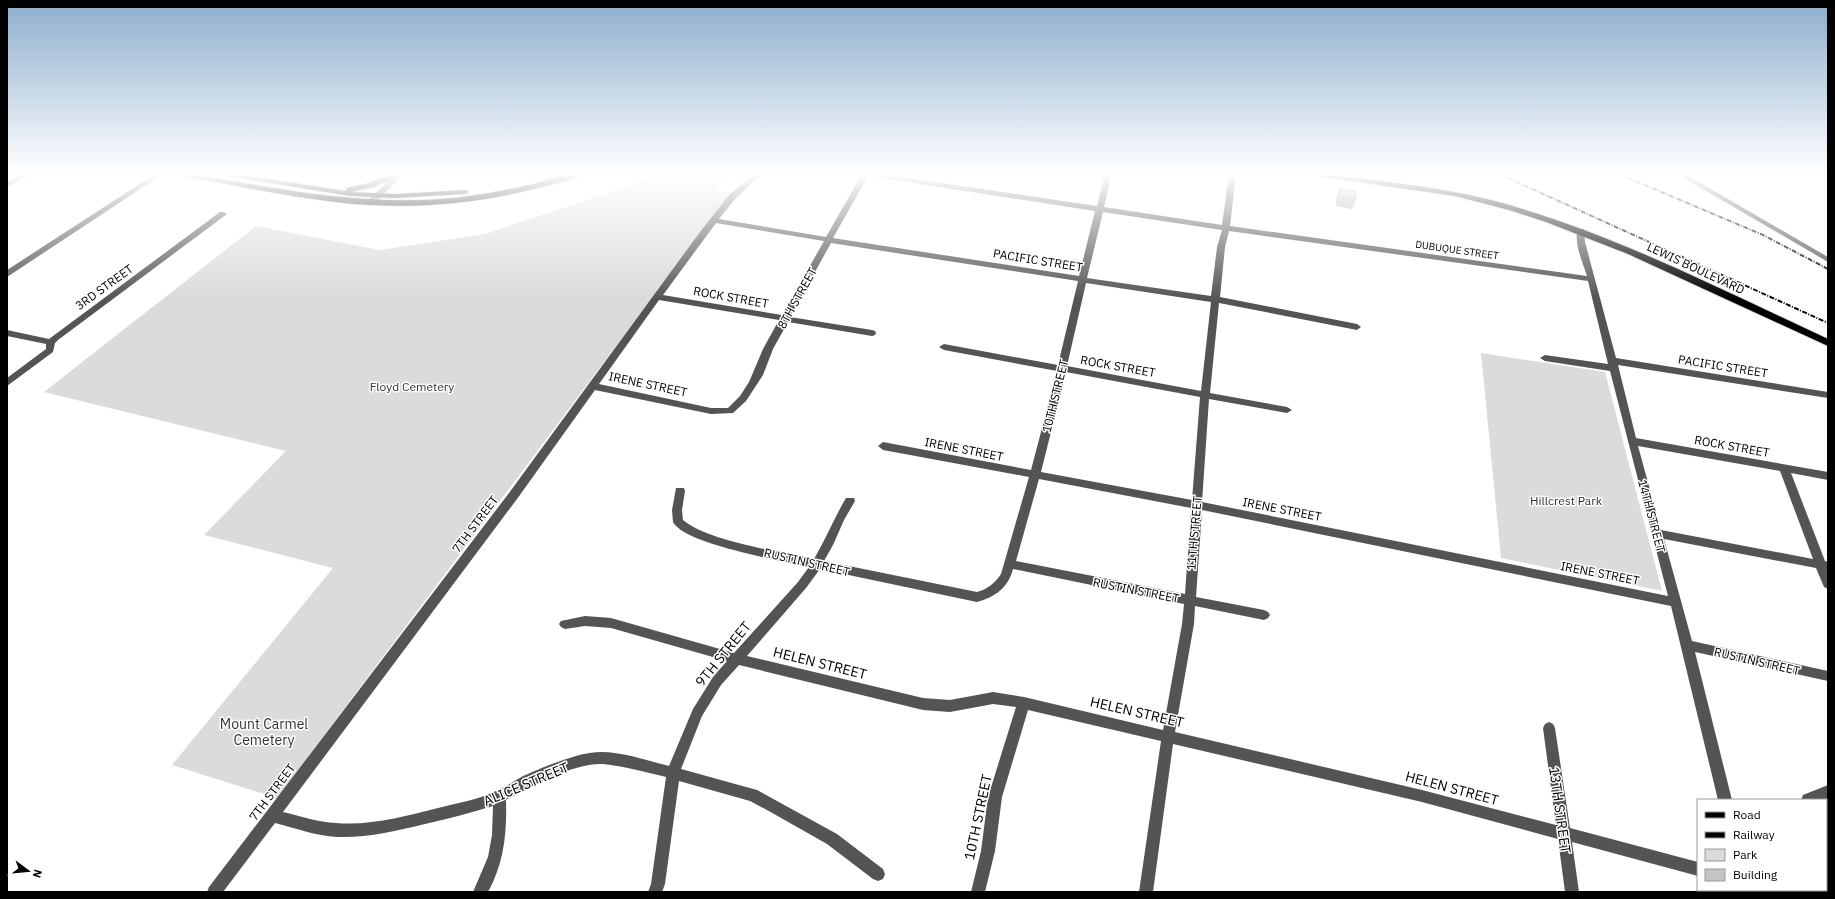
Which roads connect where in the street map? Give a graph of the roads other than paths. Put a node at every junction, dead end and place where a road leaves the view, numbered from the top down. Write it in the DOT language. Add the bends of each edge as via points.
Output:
graph roads {
  1 [pos="95,216"];
  2 [pos="220,216"];
  3 [pos="717,216"];
  4 [pos="843,216"];
  5 [pos="1098,216"];
  6 [pos="1146,216"];
  7 [pos="1228,216"];
  8 [pos="1536,216"];
  9 [pos="1753,216"];
  10 [pos="714,220"];
  11 [pos="1226,228"];
  12 [pos="1581,231"];
  13 [pos="830,240"];
  14 [pos="1828,260"];
  15 [pos="7,274"];
  16 [pos="1083,279"];
  17 [pos="1592,279"];
  18 [pos="656,297"];
  19 [pos="1215,300"];
  20 [pos="785,319"];
  21 [pos="1357,327"];
  22 [pos="7,333"];
  23 [pos="872,333"];
  24 [pos="50,342"];
  25 [pos="1828,343"];
  26 [pos="944,347"];
  27 [pos="1545,358"];
  28 [pos="1614,365"];
  29 [pos="1062,369"];
  30 [pos="7,383"];
  31 [pos="594,386"];
  32 [pos="1205,395"];
  33 [pos="1828,395"];
  34 [pos="1287,410"];
  35 [pos="721,411"];
  36 [pos="1632,441"];
  37 [pos="883,446"];
  38 [pos="1784,468"];
  39 [pos="1034,476"];
  40 [pos="1828,476"];
  41 [pos="680,491"];
  42 [pos="850,501"];
  43 [pos="1197,506"];
  44 [pos="1658,534"];
  45 [pos="817,564"];
  46 [pos="1009,564"];
  47 [pos="1824,565"];
  48 [pos="1828,584"];
  49 [pos="972,596"];
  50 [pos="1188,600"];
  51 [pos="1676,602"];
  52 [pos="1264,615"];
  53 [pos="565,624"];
  54 [pos="1687,645"];
  55 [pos="737,659"];
  56 [pos="1828,676"];
  57 [pos="1024,703"];
  58 [pos="1549,728"];
  59 [pos="1168,736"];
  60 [pos="673,773"];
  61 [pos="1828,791"];
  62 [pos="500,797"];
  63 [pos="1725,799"];
  64 [pos="1810,799"];
  65 [pos="272,815"];
  66 [pos="1563,834"];
  67 [pos="1697,869"];
  68 [pos="878,874"];
  69 [pos="214,892"];
  70 [pos="480,892"];
  71 [pos="655,892"];
  72 [pos="978,892"];
  73 [pos="1146,892"];
  74 [pos="1572,892"];
  1 -- 15 [label="street"];
  2 -- 24 [label="street, 3RD STREET"];
  3 -- 10 [label="street, 7TH STREET"];
  4 -- 13 [label="street, 8TH STREET"];
  5 -- 16 [label="street, 10TH STREET"];
  6 -- 11 [label="street, DUBUQUE STREET"];
  7 -- 11 [label="street, 11TH STREET"];
  8 -- 12 [label="main road, LEWIS BOULEVARD"];
  9 -- 14 [label="street"];
  10 -- 13 [label="street, PACIFIC STREET"];
  10 -- 18 [label="street, 7TH STREET"];
  11 -- 17 [label="street, DUBUQUE STREET"];
  11 -- 19 [label="street, 11TH STREET" via="1221,247"];
  12 -- 17 [label="street, 14TH STREET" via="1581,242"];
  12 -- 25 [label="main road, LEWIS BOULEVARD"];
  13 -- 16 [label="street, PACIFIC STREET"];
  13 -- 20 [label="street, 8TH STREET"];
  16 -- 19 [label="street, PACIFIC STREET"];
  16 -- 29 [label="street, 10TH STREET"];
  17 -- 28 [label="street, 14TH STREET"];
  18 -- 20 [label="street, ROCK STREET"];
  18 -- 31 [label="street, 7TH STREET"];
  19 -- 21 [label="street, PACIFIC STREET" via="1342,322"];
  19 -- 32 [label="street, 11TH STREET"];
  20 -- 23 [label="street, ROCK STREET"];
  20 -- 35 [label="street, 8TH STREET" via="749,390 730,411"];
  22 -- 24 [label="street"];
  24 -- 30 [label="street, 3RD STREET" via="50,350"];
  26 -- 29 [label="street, ROCK STREET"];
  27 -- 28 [label="street, PACIFIC STREET"];
  28 -- 33 [label="street, PACIFIC STREET"];
  28 -- 36 [label="street, 14TH STREET"];
  29 -- 32 [label="street, ROCK STREET"];
  29 -- 39 [label="street, 10TH STREET"];
  31 -- 35 [label="street, IRENE STREET"];
  31 -- 65 [label="street, 7TH STREET"];
  32 -- 34 [label="street, ROCK STREET"];
  32 -- 43 [label="street, 11TH STREET"];
  36 -- 38 [label="street, ROCK STREET"];
  36 -- 44 [label="street, 14TH STREET"];
  37 -- 39 [label="street, IRENE STREET"];
  38 -- 40 [label="street, ROCK STREET"];
  38 -- 47 [label="street"];
  39 -- 43 [label="street, IRENE STREET"];
  39 -- 46 [label="street, 10TH STREET"];
  41 -- 45 [label="street, RUSTIN STREET" via="678,522 692,532"];
  42 -- 45 [label="street, 9TH STREET"];
  43 -- 50 [label="street, 11TH STREET"];
  43 -- 51 [label="street, IRENE STREET"];
  44 -- 47 [label="street"];
  44 -- 51 [label="street, 14TH STREET"];
  45 -- 49 [label="street, RUSTIN STREET"];
  45 -- 55 [label="street, 9TH STREET" via="802,585"];
  46 -- 49 [label="street, 10TH STREET" via="999,586 988,594"];
  46 -- 50 [label="street, RUSTIN STREET"];
  47 -- 48 [label="street"];
  50 -- 52 [label="street, RUSTIN STREET"];
  50 -- 59 [label="street, 11TH STREET" via="1188,624"];
  51 -- 54 [label="street, 14TH STREET"];
  53 -- 55 [label="street, HELEN STREET" via="586,621 611,623"];
  54 -- 56 [label="street, RUSTIN STREET"];
  54 -- 63 [label="street, 14TH STREET"];
  55 -- 57 [label="street, HELEN STREET" via="923,704 950,706 993,698"];
  55 -- 60 [label="street, 9TH STREET" via="717,681 697,713"];
  57 -- 59 [label="street, HELEN STREET"];
  57 -- 72 [label="street, 10TH STREET" via="996,797 988,851"];
  58 -- 66 [label="street, 13TH STREET"];
  59 -- 66 [label="street, HELEN STREET" via="1422,796"];
  59 -- 73 [label="street, 11TH STREET"];
  60 -- 62 [label="street, ALICE STREET" via="601,758 581,761 539,776"];
  60 -- 68 [label="street, ALICE STREET" via="752,796 772,805 832,839"];
  60 -- 71 [label="street, 9TH STREET"];
  61 -- 64 [label="street"];
  62 -- 65 [label="street, ALICE STREET" via="470,807 393,825 358,830 315,827"];
  62 -- 70 [label="street" via="499,851"];
  65 -- 69 [label="street, 7TH STREET"];
  66 -- 67 [label="street, HELEN STREET"];
  66 -- 74 [label="street, 13TH STREET"];
}
